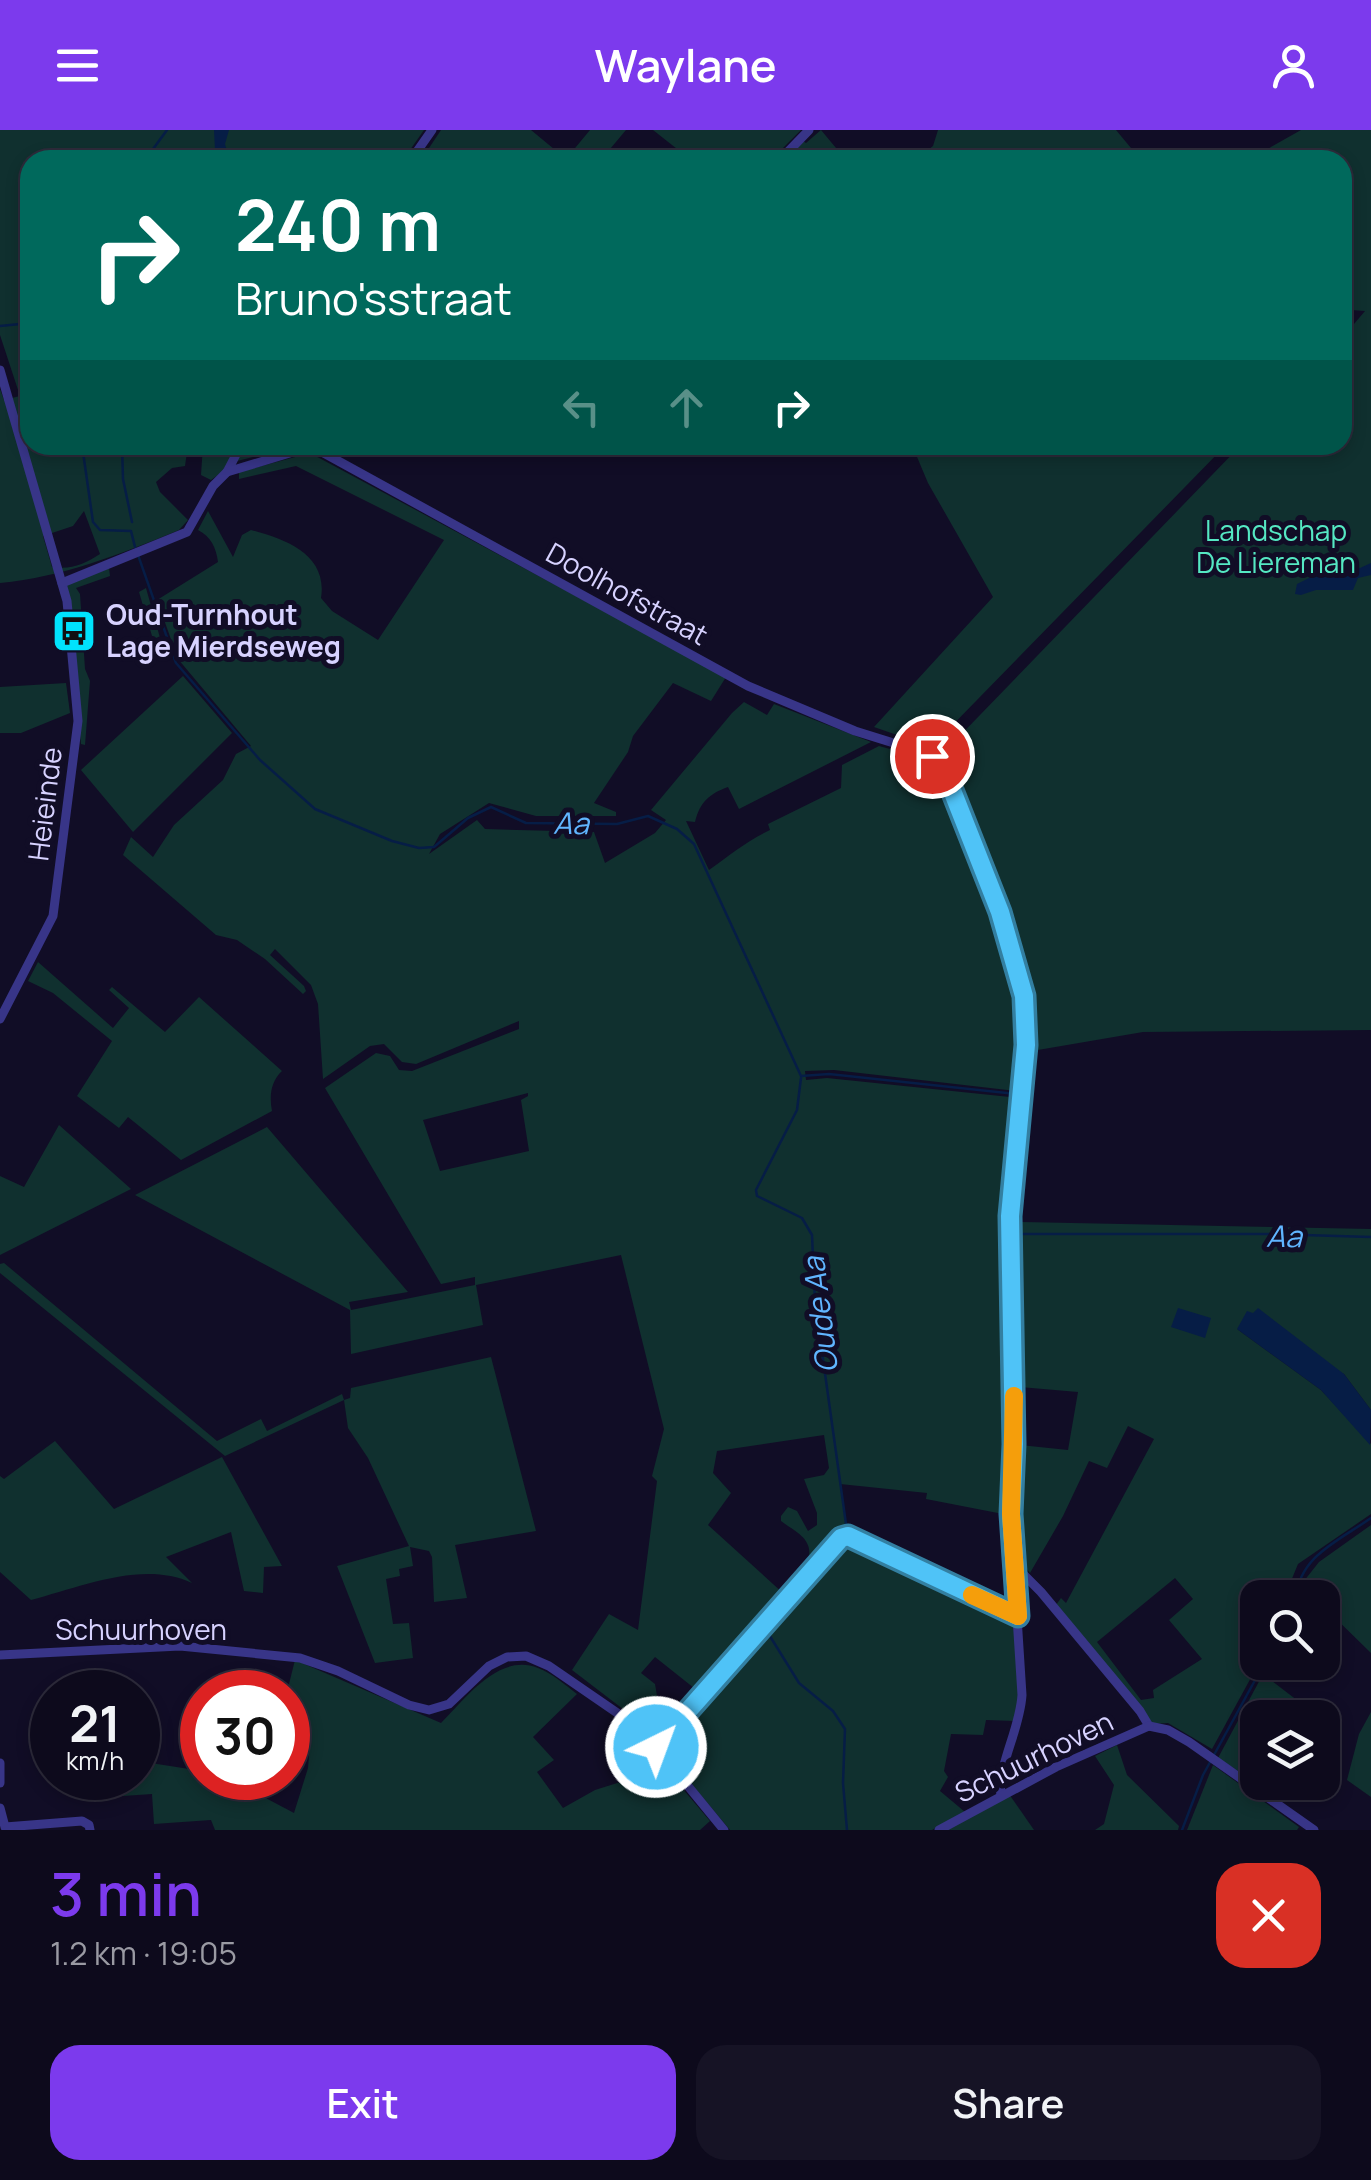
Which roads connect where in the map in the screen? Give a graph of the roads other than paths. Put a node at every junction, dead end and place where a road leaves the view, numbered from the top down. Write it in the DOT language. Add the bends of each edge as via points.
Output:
graph roads {
  1 [pos="809,130"];
  2 [pos="790,150"];
  3 [pos="0,370"];
  4 [pos="20,439"];
  5 [pos="25,455"];
  6 [pos="236,455"];
  7 [pos="284,455"];
  8 [pos="330,455"];
  9 [pos="227,472"];
  10 [pos="62,583"];
  11 [pos="0,1018"];
  12 [pos="1014,1564"];
  13 [pos="1018,1616"];
  14 [pos="0,1655"];
  15 [pos="1148,1726"];
  16 [pos="656,1747"];
  17 [pos="0,1762"];
  18 [pos="0,1783"];
  19 [pos="1001,1796"];
  20 [pos="0,1808"];
  21 [pos="3,1828"];
  22 [pos="90,1830"];
  23 [pos="724,1830"];
  24 [pos="939,1830"];
  25 [pos="1314,1830"];
  1 -- 2 [label="street"];
  3 -- 4 [label="street, Heieinde"];
  5 -- 10 [label="street, Heieinde"];
  6 -- 9 [label="street"];
  7 -- 9 [label="street"];
  8 -- 12 [label="street, Doolhofstraat" via="748,686 932,756 946,775 1000,912 1024,996 1026,1045 1010,1216"];
  9 -- 10 [label="street" via="187,532"];
  10 -- 11 [label="street, Heieinde" via="78,721 56,902"];
  12 -- 13 [label="street"];
  12 -- 15 [label="street"];
  13 -- 16 [label="street" via="841,1538"];
  13 -- 19 [label="street" via="1021,1719 999,1781"];
  14 -- 16 [label="street, Schuurhoven" via="180,1646 300,1658 430,1710 450,1704 489,1666 526,1656 612,1709"];
  15 -- 19 [label="street, Schuurhoven"];
  15 -- 25 [label="street" via="1207,1754"];
  16 -- 23 [label="street, Schuurhoven"];
  17 -- 18 [label="street"];
  19 -- 24 [label="street, Schuurhoven"];
  20 -- 21 [label="street"];
  21 -- 22 [label="street" via="82,1822"];
}
